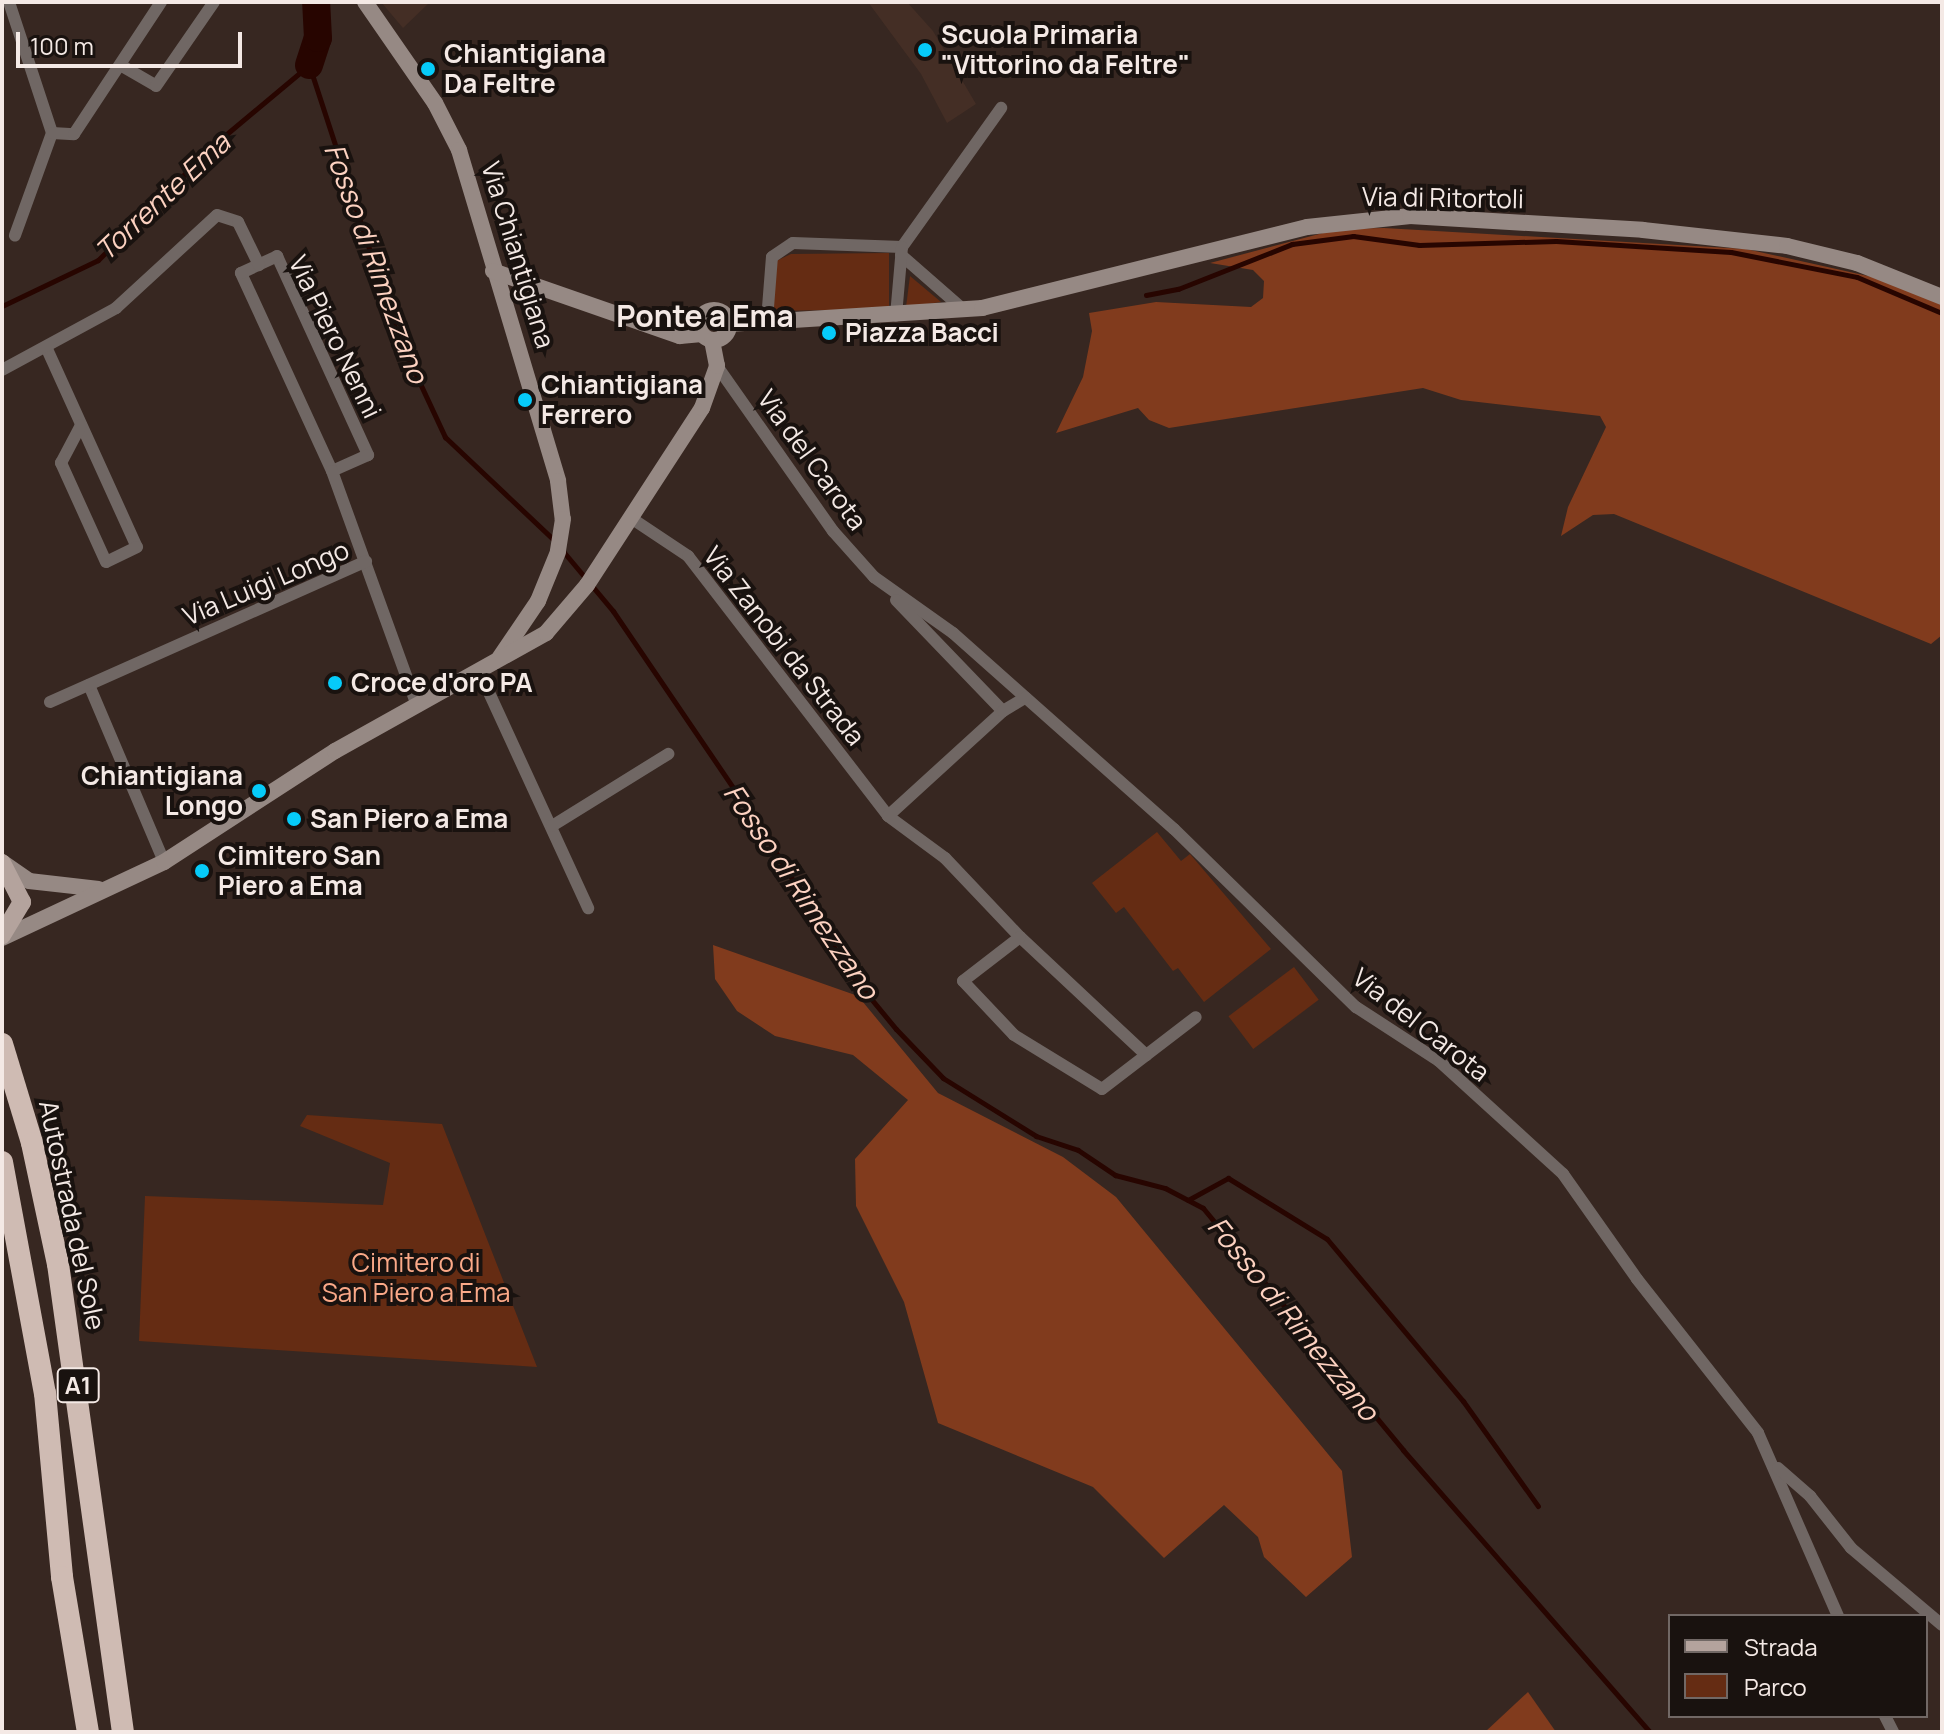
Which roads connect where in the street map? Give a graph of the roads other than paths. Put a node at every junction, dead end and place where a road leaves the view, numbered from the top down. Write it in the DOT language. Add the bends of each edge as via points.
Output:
graph roads {
  1 [pos="7,2"];
  2 [pos="161,2"];
  3 [pos="214,2"];
  4 [pos="365,2"];
  5 [pos="2,10"];
  6 [pos="122,66"];
  7 [pos="1001,108"];
  8 [pos="52,133"];
  9 [pos="15,235"];
  10 [pos="901,251"];
  11 [pos="259,265"];
  12 [pos="493,271"];
  13 [pos="1942,297"];
  14 [pos="963,309"];
  15 [pos="896,316"];
  16 [pos="767,320"];
  17 [pos="729,324"];
  18 [pos="707,337"];
  19 [pos="47,349"];
  20 [pos="717,366"];
  21 [pos="2,370"];
  22 [pos="81,425"];
  23 [pos="332,471"];
  24 [pos="631,518"];
  25 [pos="366,561"];
  26 [pos="874,577"];
  27 [pos="483,671"];
  28 [pos="89,685"];
  29 [pos="1025,698"];
  30 [pos="50,702"];
  31 [pos="417,706"];
  32 [pos="1003,711"];
  33 [pos="668,754"];
  34 [pos="888,816"];
  35 [pos="552,826"];
  36 [pos="2,862"];
  37 [pos="164,862"];
  38 [pos="109,887"];
  39 [pos="588,908"];
  40 [pos="2,937"];
  41 [pos="1020,937"];
  42 [pos="1196,1017"];
  43 [pos="2,1044"];
  44 [pos="1146,1055"];
  45 [pos="2,1162"];
  46 [pos="1775,1466"];
  47 [pos="1837,1614"];
  48 [pos="1942,1625"];
  49 [pos="88,1732"];
  50 [pos="123,1732"];
  1 -- 5 [label="street"];
  1 -- 8 [label="street"];
  2 -- 6 [label="street"];
  3 -- 6 [label="street" via="156,86"];
  4 -- 12 [label="street, Via Chiantigiana" via="449,125"];
  6 -- 8 [label="street" via="74,134"];
  7 -- 10 [label="street"];
  8 -- 9 [label="street"];
  10 -- 14 [label="street"];
  10 -- 15 [label="street"];
  10 -- 16 [label="street" via="793,243 779,248 772,257"];
  11 -- 19 [label="street" via="238,222 217,215 136,293"];
  11 -- 23 [label="street, Via Piero Nenni" via="241,273"];
  11 -- 23 [label="street, Via Piero Nenni" via="277,256 368,455"];
  12 -- 18 [label="street" via="680,336"];
  12 -- 27 [label="street, Via Chiantigiana" via="558,481 559,546 522,628"];
  13 -- 14 [label="street, Via di Ritortoli" via="1857,263 1787,246 1643,230 1410,216 1307,227"];
  14 -- 15 [label="street, Via di Ritortoli"];
  15 -- 16 [label="street, Via di Ritortoli"];
  16 -- 17 [label="street, Via di Ritortoli"];
  17 -- 18 [label="street" via="724,337"];
  17 -- 18 [label="street" via="723,313 711,311 701,320"];
  18 -- 20 [label="street"];
  19 -- 21 [label="street"];
  19 -- 22 [label="street"];
  20 -- 24 [label="street, Via Chiantigiana" via="702,408"];
  20 -- 26 [label="street, Via del Carota" via="833,531"];
  22 -- 22 [label="street" via="61,463 106,562 137,547"];
  23 -- 25 [label="street, Via Piero Nenni"];
  24 -- 27 [label="street, Via Chiantigiana" via="590,581 546,633"];
  24 -- 34 [label="street, Via Zanobi da Strada" via="688,556"];
  25 -- 28 [label="street, Via Luigi Longo"];
  25 -- 31 [label="street, Via Luigi Longo"];
  26 -- 29 [label="street, Via del Carota" via="953,633"];
  26 -- 32 [label="street, Via del Carota"];
  27 -- 31 [label="street, Via Chiantigiana"];
  27 -- 35 [label="street"];
  28 -- 30 [label="street, Via Luigi Longo"];
  28 -- 37 [label="street"];
  29 -- 32 [label="street"];
  29 -- 46 [label="street, Via del Carota" via="1174,829 1356,1007 1439,1061 1563,1174 1637,1279 1758,1433"];
  31 -- 37 [label="street, Via Chiantigiana" via="335,751"];
  32 -- 34 [label="street"];
  33 -- 35 [label="street"];
  34 -- 41 [label="street, Via Zanobi da Strada" via="945,858"];
  35 -- 39 [label="street"];
  36 -- 38 [label="street, Via Chiantigiana" via="29,881"];
  36 -- 40 [label="main road, Via Chiantigiana" via="22,902"];
  37 -- 38 [label="street, Via Chiantigiana"];
  38 -- 40 [label="street, Via Chiantigiana"];
  41 -- 44 [label="street, Via Zanobi da Strada"];
  41 -- 44 [label="street" via="963,981 1014,1035 1102,1089"];
  42 -- 44 [label="street"];
  43 -- 50 [label="highway, Autostrada del Sole / A1" via="32,1143 58,1264"];
  45 -- 49 [label="highway, A1" via="45,1393 62,1577"];
  46 -- 47 [label="street, Via del Carota" via="1791,1516"];
  46 -- 48 [label="street, Via del Carota" via="1810,1496 1851,1548"];
}
